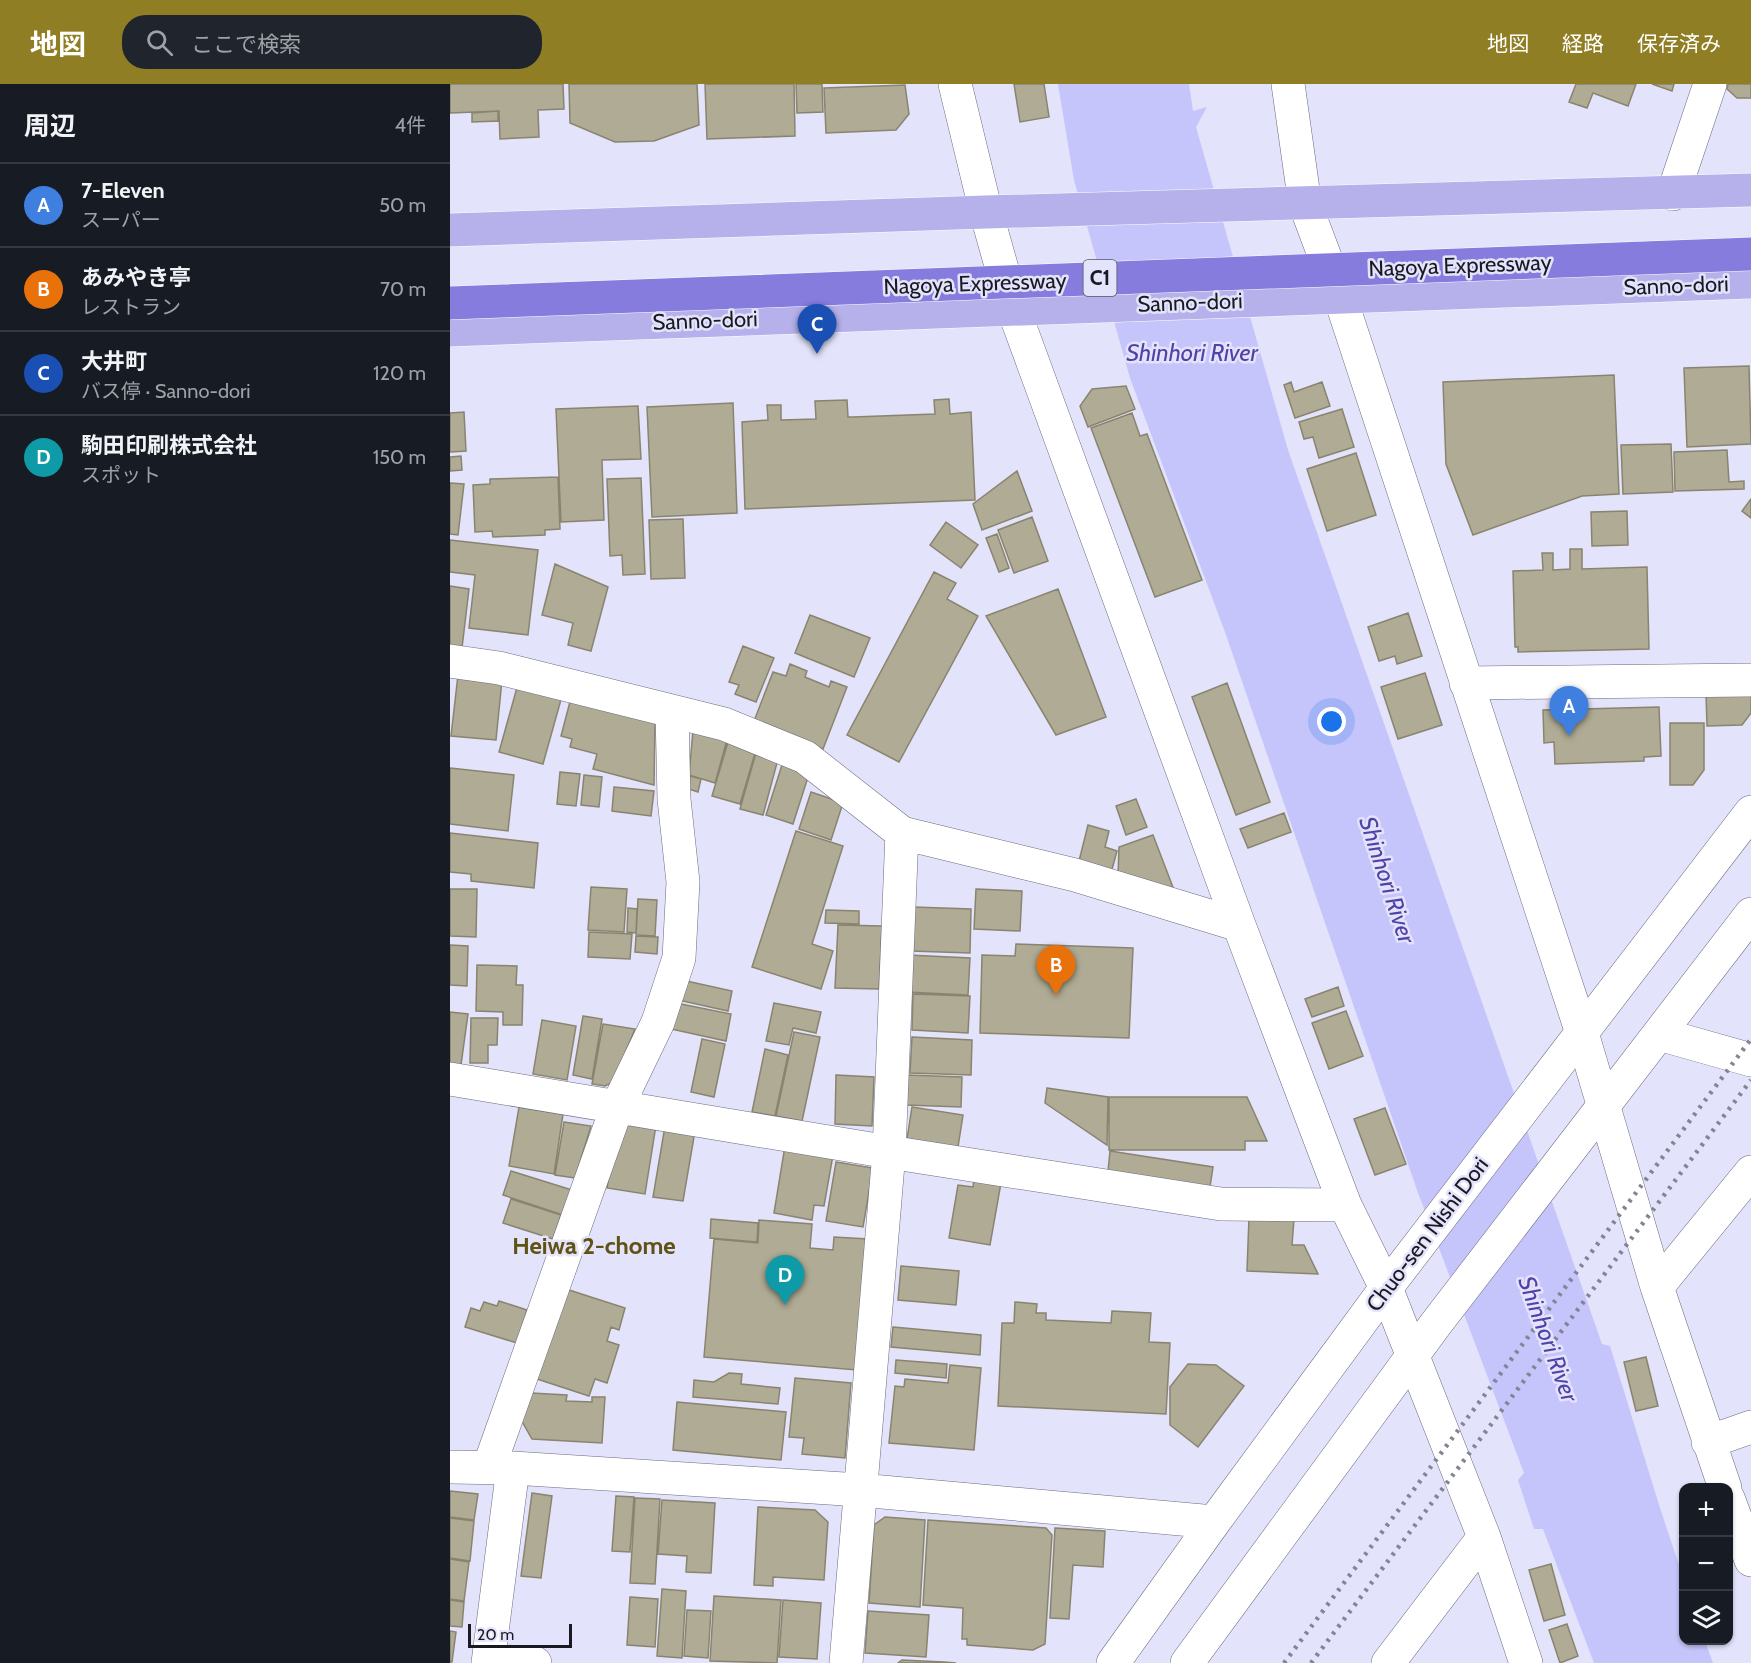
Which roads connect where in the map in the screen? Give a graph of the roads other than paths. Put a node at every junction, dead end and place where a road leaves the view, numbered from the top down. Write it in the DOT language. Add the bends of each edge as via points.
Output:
graph roads {
  1 [pos="955,84"];
  2 [pos="1288,84"];
  3 [pos="1710,84"];
  4 [pos="1751,190"];
  5 [pos="1673,194"];
  6 [pos="1305,204"];
  7 [pos="986,212"];
  8 [pos="450,230"];
  9 [pos="1751,254"];
  10 [pos="1751,282"];
  11 [pos="1340,297"];
  12 [pos="450,303"];
  13 [pos="1013,308"];
  14 [pos="450,330"];
  15 [pos="450,661"];
  16 [pos="1751,680"];
  17 [pos="1466,683"];
  18 [pos="672,712"];
  19 [pos="1751,812"];
  20 [pos="902,833"];
  21 [pos="1751,914"];
  22 [pos="1239,925"];
  23 [pos="1582,1033"];
  24 [pos="1659,1034"];
  25 [pos="1751,1060"];
  26 [pos="450,1079"];
  27 [pos="617,1107"];
  28 [pos="1603,1107"];
  29 [pos="889,1152"];
  30 [pos="1751,1172"];
  31 [pos="1345,1205"];
  32 [pos="1657,1287"];
  33 [pos="1386,1288"];
  34 [pos="1413,1356"];
  35 [pos="1751,1426"];
  36 [pos="1708,1442"];
  37 [pos="450,1467"];
  38 [pos="501,1468"];
  39 [pos="1723,1483"];
  40 [pos="860,1490"];
  41 [pos="1733,1511"];
  42 [pos="1214,1522"];
  43 [pos="1484,1538"];
  44 [pos="1751,1560"];
  45 [pos="488,1662"];
  46 [pos="535,1663"];
  47 [pos="846,1663"];
  48 [pos="1113,1663"];
  49 [pos="1187,1663"];
  50 [pos="1388,1663"];
  51 [pos="1526,1663"];
  1 -- 7 [label="street"];
  2 -- 6 [label="street"];
  3 -- 5 [label="street"];
  4 -- 5 [label="main road"];
  5 -- 6 [label="main road"];
  6 -- 7 [label="main road"];
  6 -- 11 [label="street"];
  7 -- 8 [label="main road"];
  7 -- 13 [label="street"];
  9 -- 12 [label="highway, Nagoya Expressway / C1, bridge"];
  10 -- 11 [label="main road, Sanno-dori"];
  11 -- 13 [label="main road, Sanno-dori"];
  11 -- 17 [label="street"];
  13 -- 14 [label="main road, Sanno-dori"];
  13 -- 22 [label="street"];
  15 -- 18 [label="street" via="500,668"];
  16 -- 17 [label="street"];
  17 -- 23 [label="street"];
  18 -- 20 [label="street" via="724,724 806,757"];
  18 -- 27 [label="street" via="674,799 683,882 679,958 658,1022"];
  19 -- 23 [label="street, Chuo-sen Nishi Dori"];
  20 -- 22 [label="street" via="1075,875"];
  20 -- 29 [label="street"];
  21 -- 24 [label="street"];
  22 -- 31 [label="street"];
  23 -- 28 [label="street"];
  23 -- 33 [label="street, Chuo-sen Nishi Dori"];
  24 -- 25 [label="street"];
  24 -- 28 [label="street"];
  26 -- 27 [label="street"];
  27 -- 29 [label="street"];
  27 -- 38 [label="street"];
  28 -- 32 [label="street"];
  28 -- 34 [label="street"];
  29 -- 31 [label="street" via="1221,1204"];
  29 -- 40 [label="street"];
  30 -- 32 [label="street"];
  31 -- 33 [label="street"];
  32 -- 36 [label="street"];
  33 -- 34 [label="street"];
  33 -- 42 [label="street, Chuo-sen Nishi Dori"];
  34 -- 43 [label="street"];
  34 -- 49 [label="street"];
  35 -- 36 [label="street"];
  36 -- 39 [label="street"];
  37 -- 38 [label="street"];
  38 -- 40 [label="street"];
  38 -- 45 [label="street"];
  40 -- 42 [label="street"];
  40 -- 47 [label="street"];
  41 -- 44 [label="street"];
  42 -- 48 [label="street, Chuo-sen Nishi Dori"];
  43 -- 50 [label="street"];
  43 -- 51 [label="street"];
  45 -- 46 [label="street"];
}
